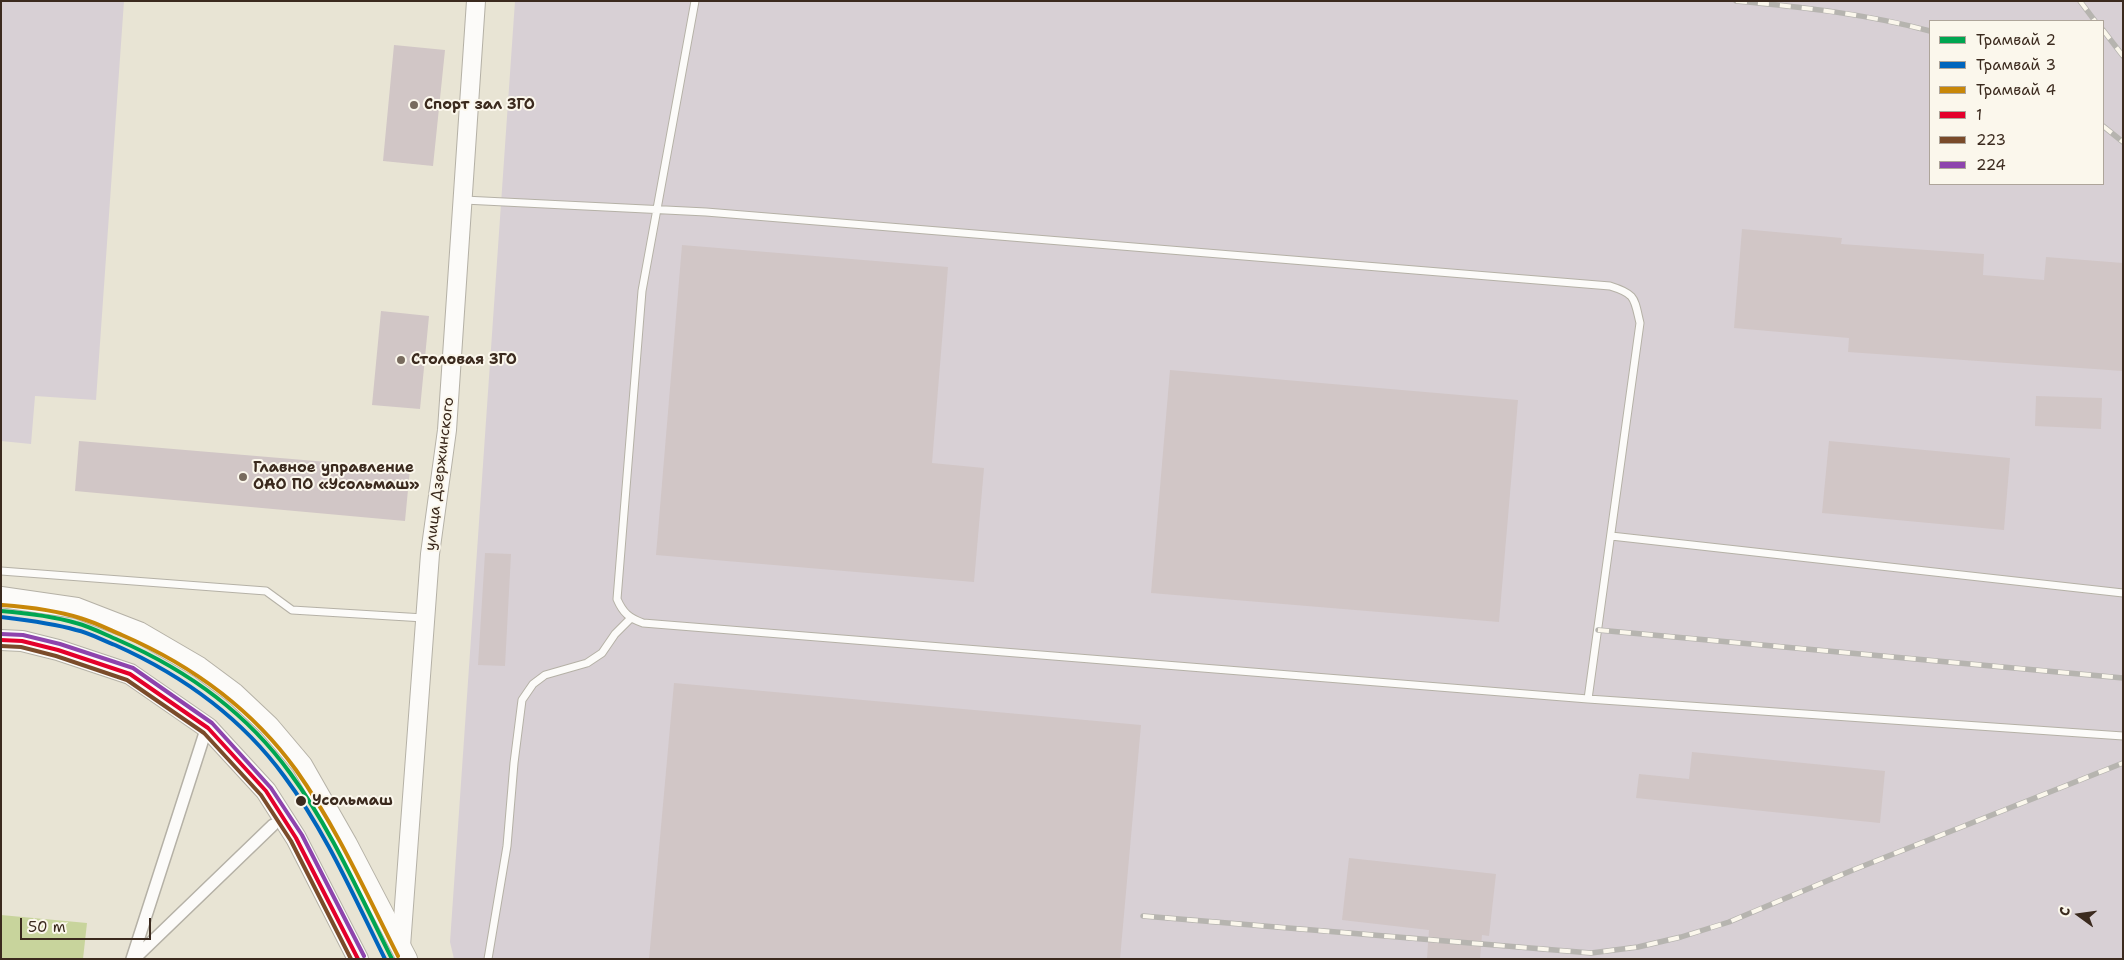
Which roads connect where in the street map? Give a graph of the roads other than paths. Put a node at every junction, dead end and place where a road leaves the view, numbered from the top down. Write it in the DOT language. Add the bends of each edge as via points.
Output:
graph roads {
  1 [pos="476,1"];
  2 [pos="695,1"];
  3 [pos="464,200"];
  4 [pos="656,210"];
  5 [pos="1611,536"];
  6 [pos="1,571"];
  7 [pos="2123,593"];
  8 [pos="1,597"];
  9 [pos="425,618"];
  10 [pos="630,619"];
  11 [pos="1,640"];
  12 [pos="1588,699"];
  13 [pos="204,736"];
  14 [pos="2123,736"];
  15 [pos="273,825"];
  16 [pos="404,952"];
  17 [pos="133,959"];
  18 [pos="358,959"];
  19 [pos="488,959"];
  1 -- 3 [label="street, улица Дзержинского"];
  2 -- 4 [label="lane"];
  3 -- 4 [label="lane"];
  3 -- 9 [label="street, улица Дзержинского" via="447,430"];
  4 -- 5 [label="lane" via="1620,289 1628,292 1635,302 1640,323"];
  4 -- 10 [label="lane" via="642,291 617,600"];
  5 -- 7 [label="lane"];
  5 -- 12 [label="lane"];
  6 -- 9 [label="lane" via="266,591 292,610"];
  8 -- 16 [label="main road" via="77,608 139,632 199,667 234,694 269,726 302,766"];
  9 -- 16 [label="street, улица Дзержинского"];
  10 -- 12 [label="lane" via="643,623"];
  10 -- 19 [label="lane" via="602,653 586,663 545,675 533,684 522,700 507,846"];
  11 -- 18 [label="main road" via="22,641 58,650 130,674 208,728 266,791 296,838"];
  12 -- 14 [label="lane"];
  13 -- 17 [label="street"];
  15 -- 17 [label="street"];
}
